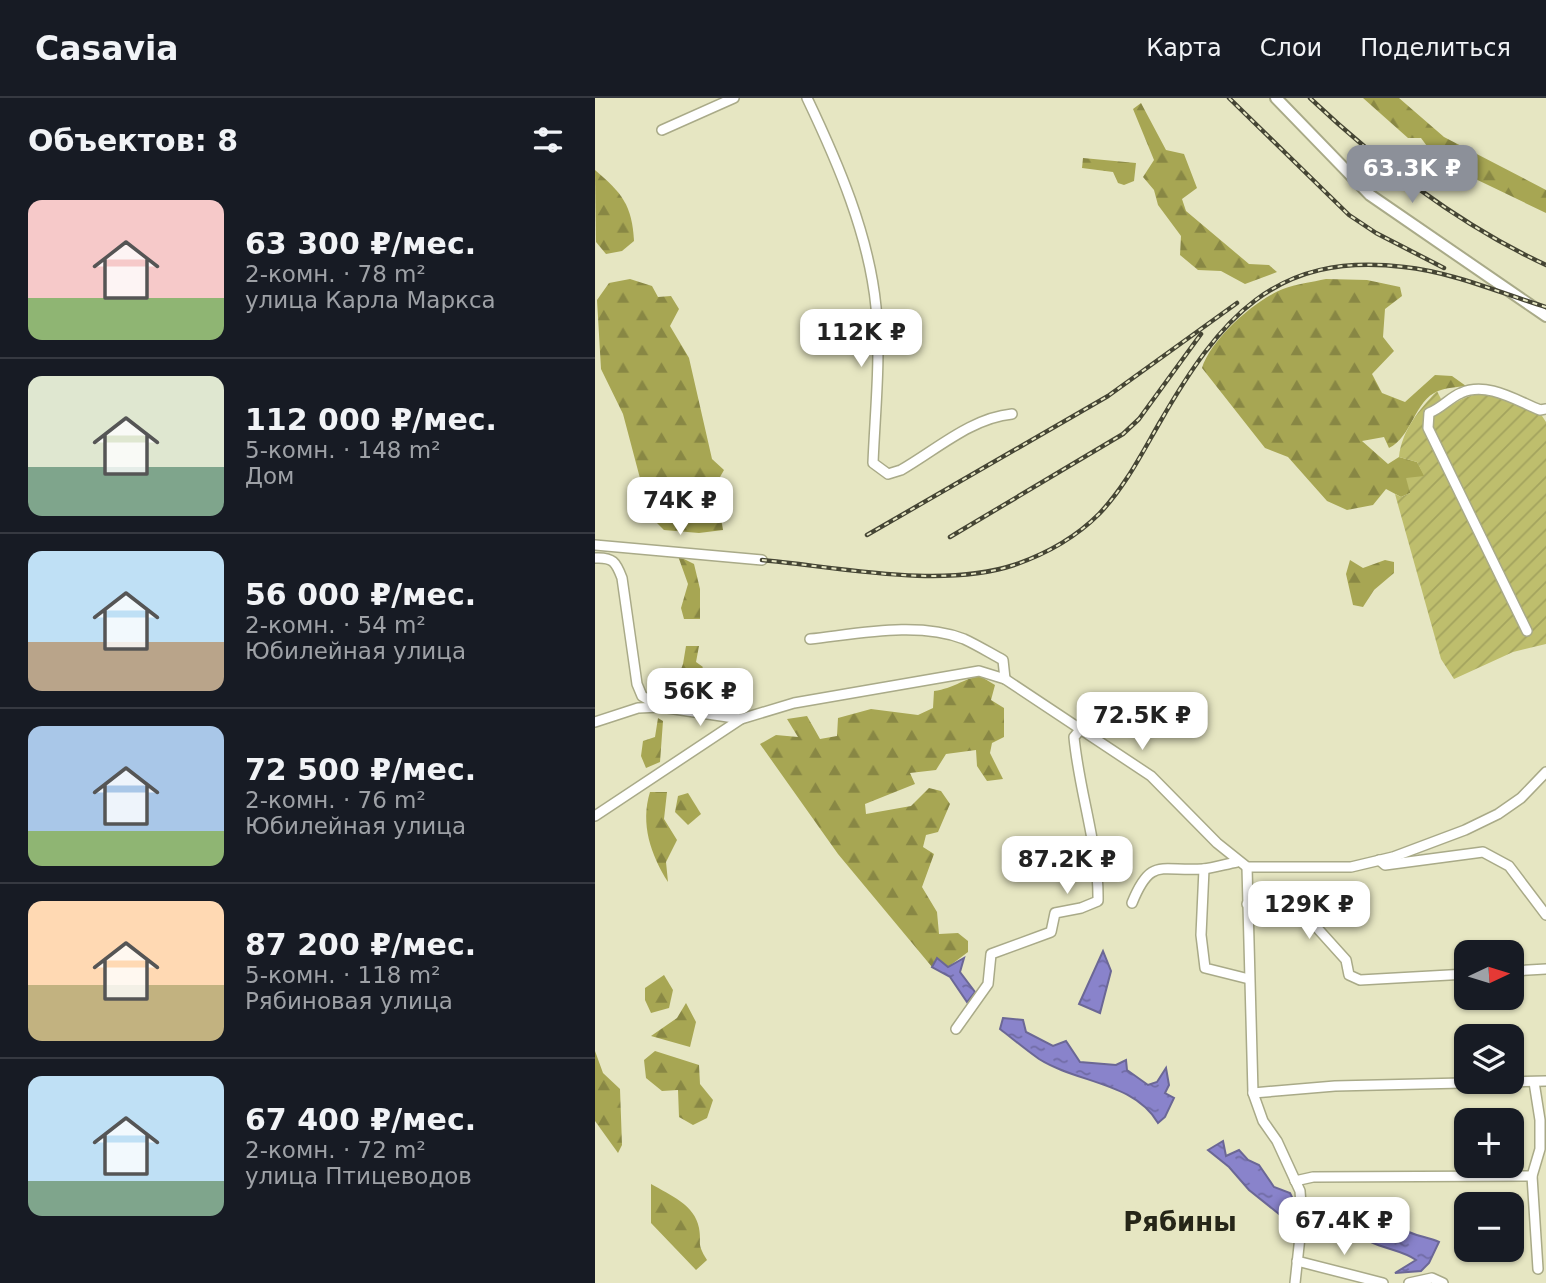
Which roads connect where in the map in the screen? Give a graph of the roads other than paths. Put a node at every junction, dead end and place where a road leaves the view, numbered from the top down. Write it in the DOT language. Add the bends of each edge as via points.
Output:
graph roads {
  1 [pos="734,98"];
  2 [pos="807,98"];
  3 [pos="1276,98"];
  4 [pos="662,130"];
  5 [pos="1546,316"];
  6 [pos="1546,409"];
  7 [pos="1012,414"];
  8 [pos="595,545"];
  9 [pos="595,558"];
  10 [pos="762,560"];
  11 [pos="1527,631"];
  12 [pos="810,639"];
  13 [pos="1005,679"];
  14 [pos="661,707"];
  15 [pos="741,719"];
  16 [pos="595,722"];
  17 [pos="1080,730"];
  18 [pos="1546,772"];
  19 [pos="595,816"];
  20 [pos="1379,860"];
  21 [pos="1237,862"];
  22 [pos="1247,867"];
  23 [pos="1204,869"];
  24 [pos="1132,903"];
  25 [pos="1247,904"];
  26 [pos="1546,915"];
  27 [pos="1546,969"];
  28 [pos="1524,970"];
  29 [pos="1454,975"];
  30 [pos="1249,979"];
  31 [pos="956,1029"];
  32 [pos="1546,1081"];
  33 [pos="1534,1083"];
  34 [pos="1253,1093"];
  35 [pos="1532,1176"];
  36 [pos="1295,1181"];
  37 [pos="1297,1261"];
  38 [pos="1538,1269"];
  39 [pos="1295,1283"];
  40 [pos="1383,1283"];
  41 [pos="1409,1283"];
  42 [pos="1443,1283"];
  1 -- 4 [label="street"];
  2 -- 7 [label="street" via="859,229 876,306 873,463 888,474 901,470 976,423"];
  3 -- 5 [label="main road" via="1370,195"];
  6 -- 11 [label="street" via="1492,390 1462,392 1429,413 1428,428"];
  8 -- 10 [label="street"];
  9 -- 14 [label="street" via="617,563 637,684 642,696"];
  12 -- 13 [label="street" via="937,632 963,639 1003,660"];
  13 -- 15 [label="street" via="979,671 952,674 793,703"];
  13 -- 17 [label="street"];
  14 -- 15 [label="street"];
  14 -- 16 [label="street" via="638,708"];
  15 -- 19 [label="street"];
  17 -- 21 [label="street" via="1151,776"];
  17 -- 31 [label="street" via="1074,737 1077,766 1099,873 1098,901 1055,913 1051,932 991,954 988,984"];
  18 -- 20 [label="street" via="1521,798 1476,826"];
  20 -- 22 [label="street" via="1351,867"];
  20 -- 26 [label="street" via="1385,865 1483,852 1509,866"];
  21 -- 22 [label="street"];
  21 -- 23 [label="street"];
  22 -- 25 [label="street"];
  23 -- 24 [label="street" via="1157,868 1141,880"];
  23 -- 30 [label="street" via="1201,934 1205,968"];
  25 -- 29 [label="street" via="1290,903 1300,909 1346,960 1349,975 1360,980"];
  25 -- 30 [label="street"];
  27 -- 28 [label="street"];
  30 -- 34 [label="street"];
  32 -- 33 [label="street"];
  33 -- 34 [label="street" via="1335,1086"];
  33 -- 35 [label="street" via="1540,1149"];
  34 -- 36 [label="street"];
  35 -- 36 [label="street" via="1313,1177"];
  35 -- 38 [label="street"];
  36 -- 37 [label="street" via="1303,1205"];
  37 -- 39 [label="street"];
  37 -- 40 [label="street"];
  41 -- 42 [label="street" via="1432,1278"];
}
